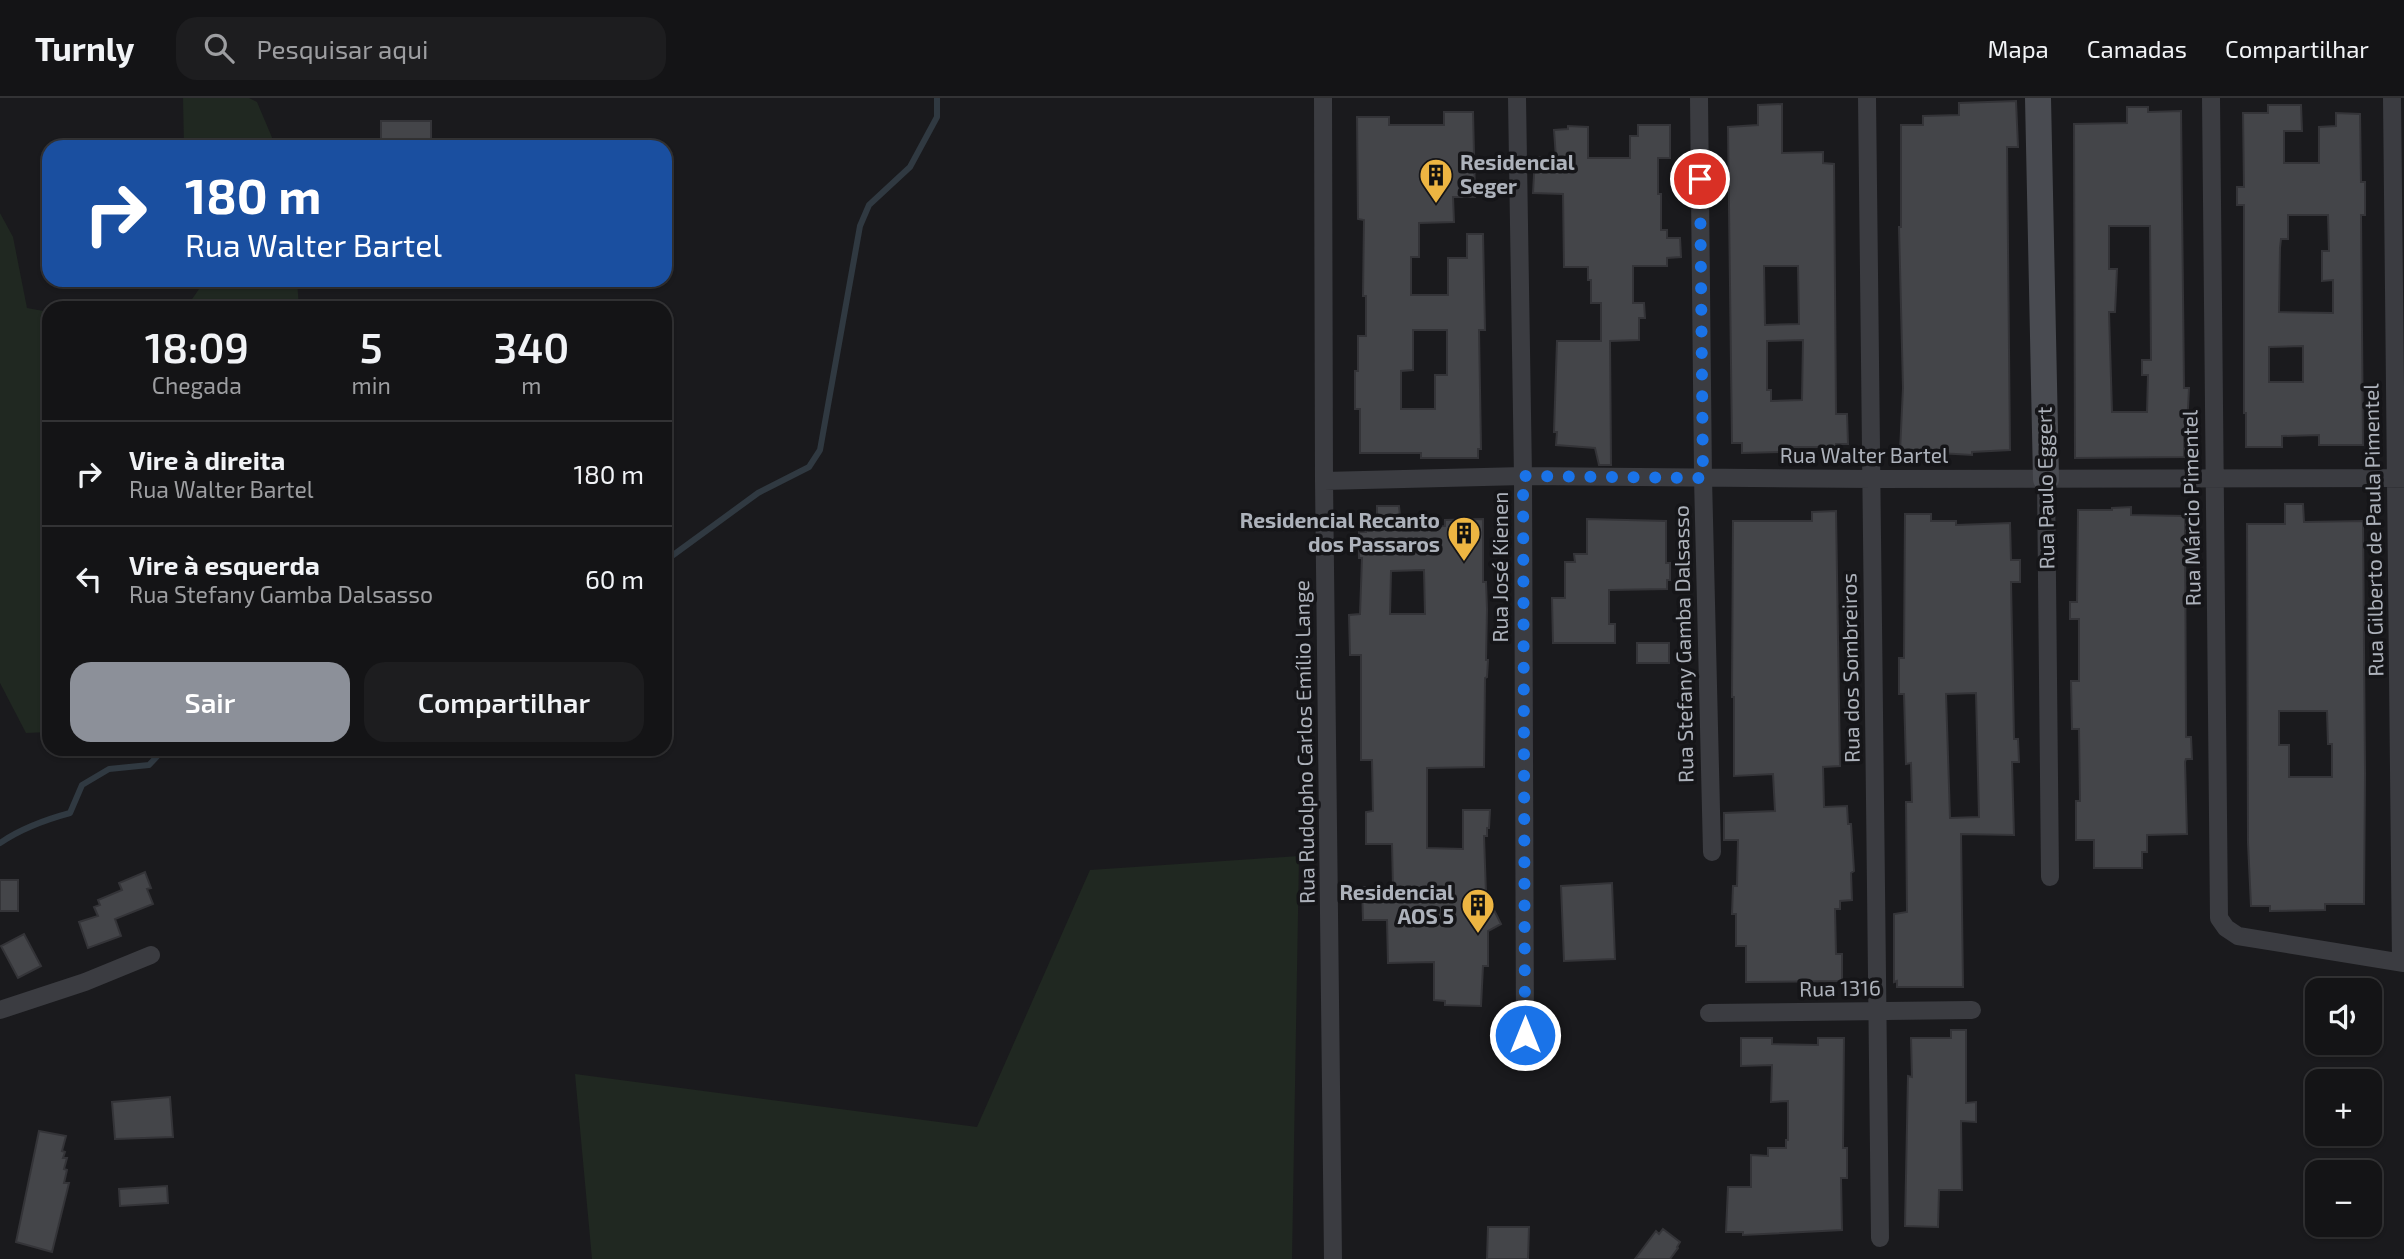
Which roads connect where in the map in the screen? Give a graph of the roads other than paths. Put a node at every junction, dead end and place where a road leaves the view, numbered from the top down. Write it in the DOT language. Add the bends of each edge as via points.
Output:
graph roads {
  1 [pos="1324,98"];
  2 [pos="1517,98"];
  3 [pos="1699,98"];
  4 [pos="1867,98"];
  5 [pos="2038,98"];
  6 [pos="2211,98"];
  7 [pos="2392,98"];
  8 [pos="1523,476"];
  9 [pos="1703,478"];
  10 [pos="2400,478"];
  11 [pos="1872,479"];
  12 [pos="2046,479"];
  13 [pos="2215,479"];
  14 [pos="1324,481"];
  15 [pos="1712,852"];
  16 [pos="2050,877"];
  17 [pos="151,955"];
  18 [pos="2403,962"];
  19 [pos="0,1010"];
  20 [pos="1972,1010"];
  21 [pos="1877,1012"];
  22 [pos="1709,1013"];
  23 [pos="1525,1035"];
  24 [pos="1880,1238"];
  25 [pos="1334,1259"];
  1 -- 14 [label="street, Rua Rudolpho Carlos Emílio Lange"];
  2 -- 8 [label="street, Rua José Kienen"];
  3 -- 9 [label="street, Rua Stefany Gamba Dalsasso"];
  4 -- 11 [label="street, Rua dos Sombreiros"];
  5 -- 12 [label="street, Rua Paulo Eggert"];
  6 -- 13 [label="street, Rua Márcio Pimentel"];
  7 -- 10 [label="street, Rua Gilberto de Paula Pimentel"];
  8 -- 9 [label="street, Rua Walter Bartel"];
  8 -- 14 [label="street, Rua Walter Bartel"];
  8 -- 23 [label="street, Rua José Kienen"];
  9 -- 11 [label="street, Rua Walter Bartel"];
  9 -- 15 [label="street, Rua Stefany Gamba Dalsasso"];
  10 -- 13 [label="street, Rua Walter Bartel"];
  10 -- 18 [label="street, Rua Gilberto de Paula Pimentel"];
  11 -- 12 [label="street, Rua Walter Bartel"];
  11 -- 21 [label="street, Rua dos Sombreiros"];
  12 -- 13 [label="street, Rua Walter Bartel"];
  12 -- 16 [label="street, Rua Paulo Eggert"];
  13 -- 18 [label="street, Rua Márcio Pimentel" via="2219,918 2238,936"];
  14 -- 25 [label="street, Rua Rudolpho Carlos Emílio Lange"];
  17 -- 19 [label="street"];
  20 -- 21 [label="street, Rua 1316"];
  21 -- 22 [label="street, Rua 1316"];
  21 -- 24 [label="street, Rua dos Sombreiros"];
}
